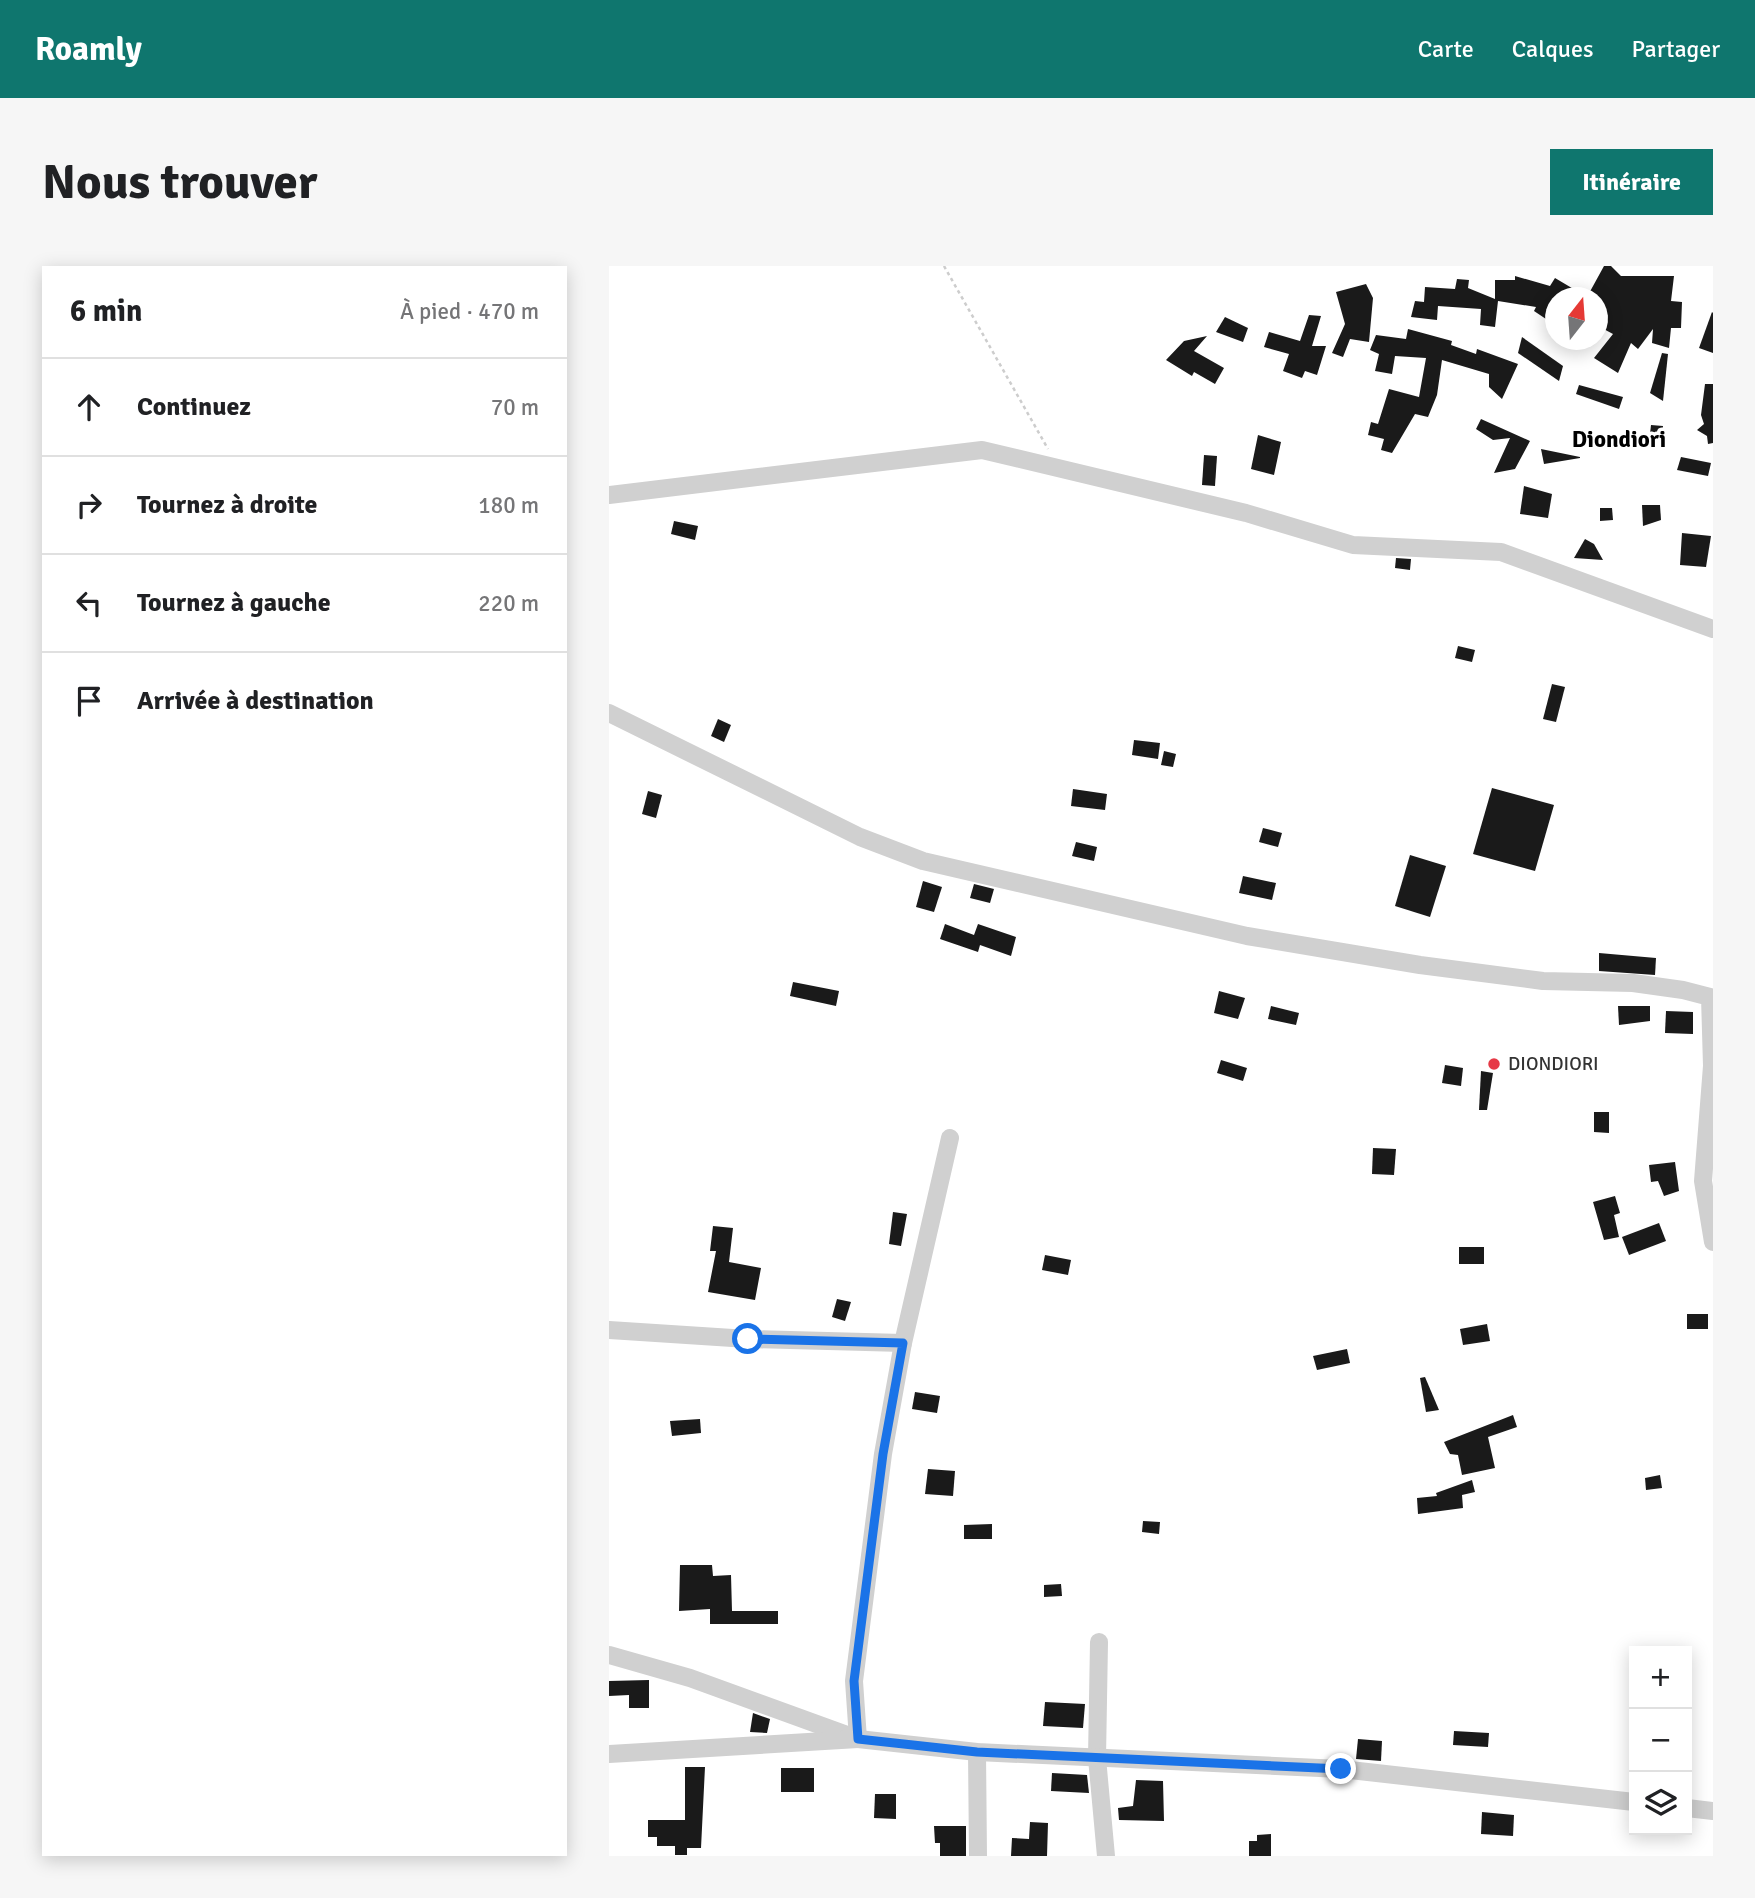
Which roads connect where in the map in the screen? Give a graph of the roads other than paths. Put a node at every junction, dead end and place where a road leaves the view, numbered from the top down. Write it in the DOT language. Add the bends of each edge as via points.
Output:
graph roads {
  1 [pos="609,495"];
  2 [pos="1713,629"];
  3 [pos="609,713"];
  4 [pos="950,1138"];
  5 [pos="1713,1242"];
  6 [pos="609,1330"];
  7 [pos="903,1343"];
  8 [pos="1099,1642"];
  9 [pos="609,1655"];
  10 [pos="858,1739"];
  11 [pos="977,1752"];
  12 [pos="609,1754"];
  13 [pos="1097,1758"];
  14 [pos="1629,1801"];
  15 [pos="1692,1809"];
  16 [pos="1713,1811"];
  17 [pos="978,1856"];
  18 [pos="1106,1856"];
  1 -- 2 [label="street" via="982,450 1130,483 1353,545 1501,552"];
  3 -- 5 [label="street" via="860,837 923,861 1247,936 1420,965 1543,981 1683,989 1710,997 1712,1066 1703,1181"];
  4 -- 7 [label="street"];
  6 -- 7 [label="street"];
  7 -- 10 [label="street" via="883,1454 854,1681"];
  8 -- 13 [label="street"];
  9 -- 10 [label="street" via="690,1678"];
  10 -- 11 [label="street"];
  10 -- 12 [label="street"];
  11 -- 13 [label="street"];
  11 -- 17 [label="street"];
  13 -- 14 [label="street" via="1341,1769"];
  13 -- 18 [label="street"];
  15 -- 16 [label="street"];
}
